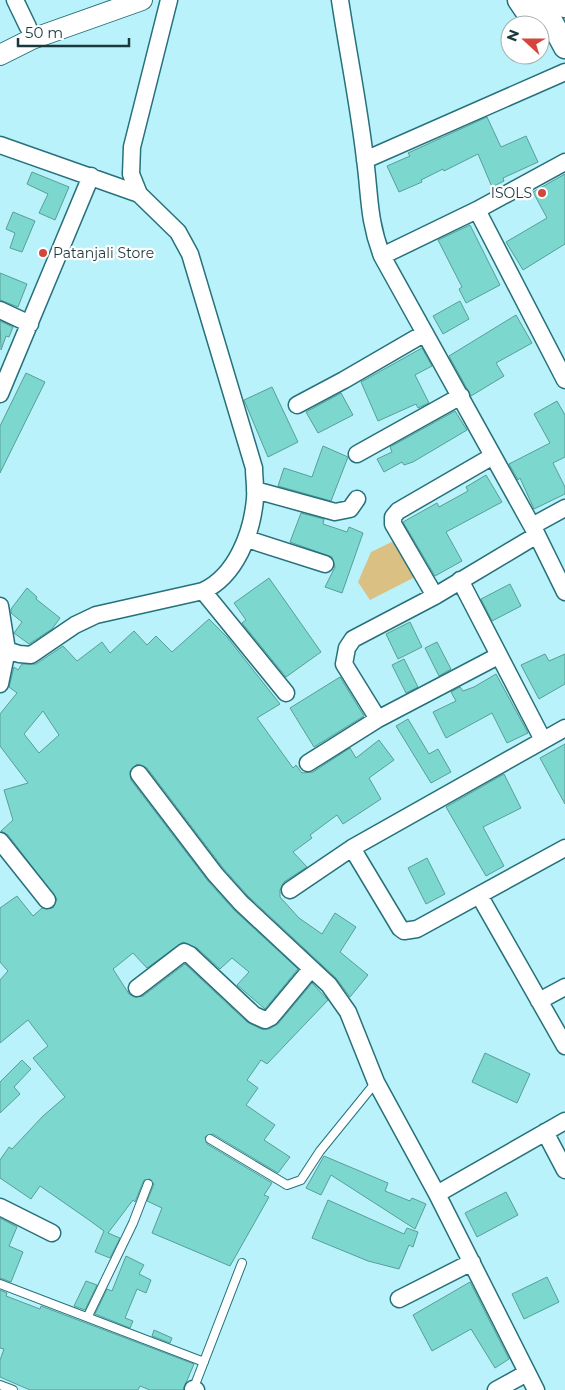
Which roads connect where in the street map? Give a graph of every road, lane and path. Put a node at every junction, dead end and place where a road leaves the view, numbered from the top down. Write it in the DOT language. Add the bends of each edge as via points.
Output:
graph roads {
  1 [pos="15,0"];
  2 [pos="105,0"];
  3 [pos="142,0"];
  4 [pos="169,0"];
  5 [pos="340,0"];
  6 [pos="519,0"];
  7 [pos="540,0"];
  8 [pos="562,0"];
  9 [pos="565,6"];
  10 [pos="529,15"];
  11 [pos="28,28"];
  12 [pos="0,42"];
  13 [pos="550,43"];
  14 [pos="565,49"];
  15 [pos="0,55"];
  16 [pos="565,72"];
  17 [pos="0,145"];
  18 [pos="365,160"];
  19 [pos="565,162"];
  20 [pos="90,176"];
  21 [pos="139,194"];
  22 [pos="477,210"];
  23 [pos="382,256"];
  24 [pos="0,310"];
  25 [pos="30,324"];
  26 [pos="425,333"];
  27 [pos="565,380"];
  28 [pos="0,394"];
  29 [pos="461,396"];
  30 [pos="297,405"];
  31 [pos="357,454"];
  32 [pos="493,456"];
  33 [pos="255,490"];
  34 [pos="357,499"];
  35 [pos="565,508"];
  36 [pos="534,531"];
  37 [pos="247,539"];
  38 [pos="325,564"];
  39 [pos="460,580"];
  40 [pos="203,591"];
  41 [pos="565,592"];
  42 [pos="435,596"];
  43 [pos="0,606"];
  44 [pos="7,650"];
  45 [pos="498,656"];
  46 [pos="0,684"];
  47 [pos="286,693"];
  48 [pos="378,719"];
  49 [pos="565,728"];
  50 [pos="543,740"];
  51 [pos="308,764"];
  52 [pos="139,774"];
  53 [pos="0,841"];
  54 [pos="352,848"];
  55 [pos="565,848"];
  56 [pos="290,890"];
  57 [pos="479,895"];
  58 [pos="47,900"];
  59 [pos="311,969"];
  60 [pos="565,987"];
  61 [pos="138,988"];
  62 [pos="539,1001"];
  63 [pos="565,1046"];
  64 [pos="376,1082"];
  65 [pos="565,1121"];
  66 [pos="545,1132"];
  67 [pos="210,1138"];
  68 [pos="565,1170"];
  69 [pos="148,1184"];
  70 [pos="437,1194"];
  71 [pos="0,1207"];
  72 [pos="52,1233"];
  73 [pos="472,1262"];
  74 [pos="242,1264"];
  75 [pos="0,1284"];
  76 [pos="399,1299"];
  77 [pos="88,1316"];
  78 [pos="204,1362"];
  79 [pos="527,1373"];
  80 [pos="0,1385"];
  81 [pos="13,1390"];
  82 [pos="194,1390"];
  83 [pos="496,1390"];
  84 [pos="536,1390"];
  1 -- 11 [label="street"];
  2 -- 11 [label="street"];
  3 -- 15 [label="street" via="32,39"];
  4 -- 21 [label="street" via="132,147 131,174"];
  5 -- 18 [label="street"];
  6 -- 10 [label="main road"];
  7 -- 14 [label="main road"];
  8 -- 9 [label="main road"];
  11 -- 12 [label="street"];
  13 -- 14 [label="main road"];
  16 -- 18 [label="street"];
  17 -- 20 [label="street"];
  18 -- 23 [label="street" via="370,216"];
  19 -- 22 [label="street"];
  20 -- 21 [label="street"];
  20 -- 25 [label="street"];
  21 -- 33 [label="street" via="178,232 190,254 254,468"];
  22 -- 23 [label="street"];
  22 -- 27 [label="street"];
  23 -- 26 [label="street"];
  24 -- 25 [label="street"];
  25 -- 28 [label="street"];
  26 -- 29 [label="street"];
  26 -- 30 [label="street"];
  29 -- 31 [label="street"];
  29 -- 32 [label="street"];
  32 -- 36 [label="street"];
  32 -- 42 [label="street" via="398,511 393,517 393,524"];
  33 -- 34 [label="street" via="335,512 350,509"];
  33 -- 37 [label="street"];
  35 -- 36 [label="street"];
  36 -- 39 [label="street"];
  36 -- 41 [label="street"];
  37 -- 38 [label="street"];
  37 -- 40 [label="street" via="217,584"];
  39 -- 42 [label="street"];
  39 -- 45 [label="street"];
  40 -- 44 [label="street" via="96,615 31,655"];
  40 -- 47 [label="street"];
  42 -- 48 [label="street" via="353,639 347,648 344,664"];
  43 -- 44 [label="street"];
  44 -- 46 [label="street"];
  45 -- 48 [label="street"];
  45 -- 50 [label="street"];
  48 -- 51 [label="street"];
  49 -- 50 [label="street"];
  50 -- 54 [label="street"];
  52 -- 59 [label="street" via="240,904"];
  53 -- 58 [label="street"];
  54 -- 56 [label="street"];
  54 -- 57 [label="street" via="404,932 417,929"];
  55 -- 57 [label="street"];
  57 -- 62 [label="street"];
  59 -- 61 [label="street" via="265,1020 254,1015 184,952"];
  59 -- 64 [label="street" via="330,985 348,1012"];
  60 -- 62 [label="street"];
  62 -- 63 [label="street"];
  64 -- 67 [label="lane" via="320,1151 301,1180 294,1184 287,1185"];
  64 -- 70 [label="street"];
  65 -- 66 [label="street"];
  66 -- 68 [label="street"];
  66 -- 70 [label="street"];
  69 -- 77 [label="lane"];
  70 -- 73 [label="street"];
  71 -- 72 [label="street"];
  73 -- 76 [label="street"];
  73 -- 79 [label="street"];
  74 -- 78 [label="lane"];
  75 -- 77 [label="lane"];
  77 -- 78 [label="lane"];
  78 -- 82 [label="lane"];
  79 -- 83 [label="street"];
  79 -- 84 [label="street"];
  80 -- 81 [label="lane"];
}
